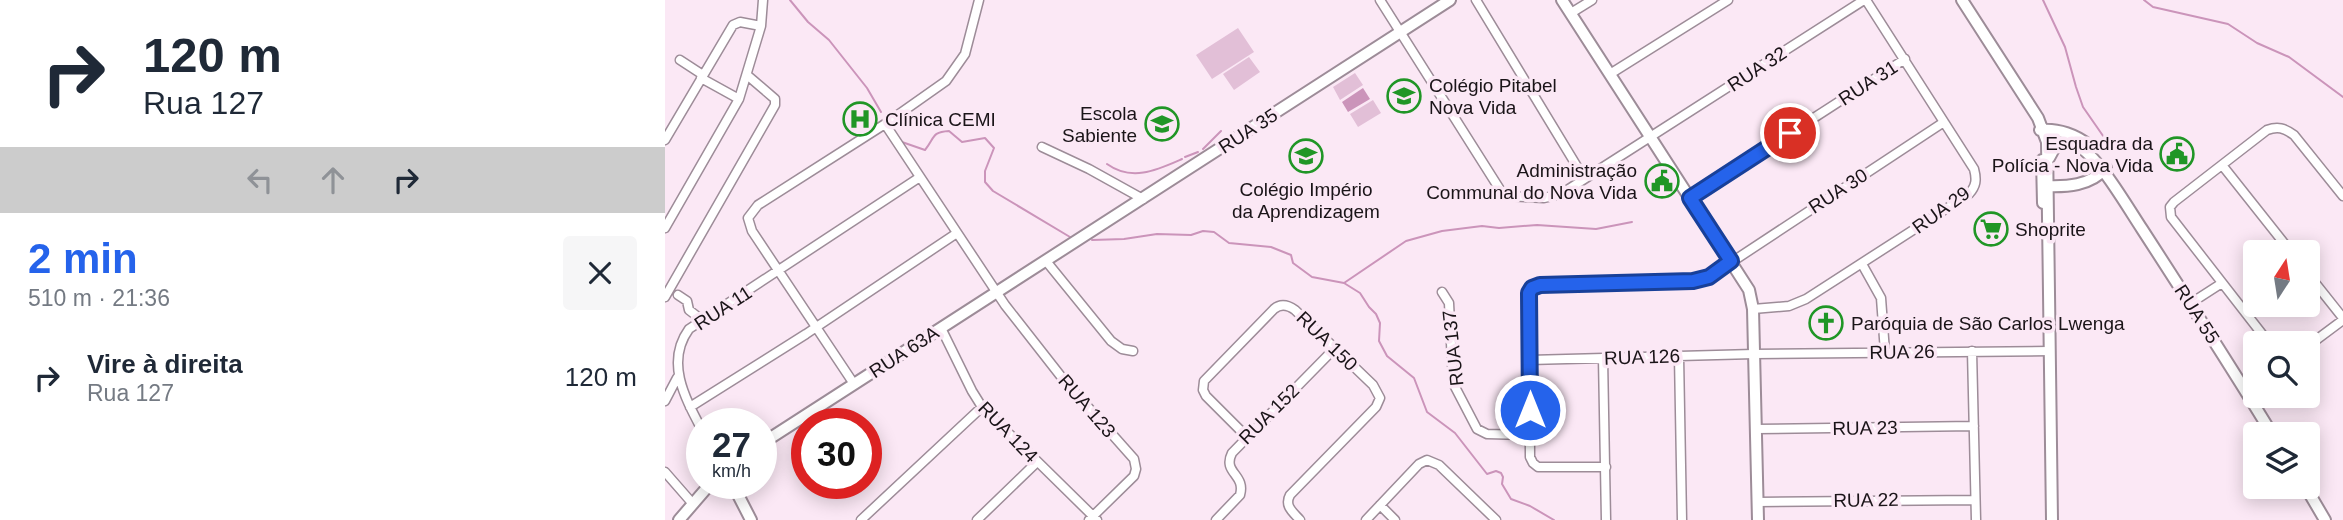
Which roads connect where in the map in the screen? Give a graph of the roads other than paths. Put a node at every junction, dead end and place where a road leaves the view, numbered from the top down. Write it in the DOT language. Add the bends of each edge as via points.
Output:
graph roads {
  1 [pos="763,0"];
  2 [pos="979,0"];
  3 [pos="1380,0"];
  4 [pos="1450,0"];
  5 [pos="1476,0"];
  6 [pos="1562,0"];
  7 [pos="1592,0"];
  8 [pos="1728,0"];
  9 [pos="1865,0"];
  10 [pos="1954,0"];
  11 [pos="1962,0"];
  12 [pos="1571,13"];
  13 [pos="761,26"];
  14 [pos="1401,32"];
  15 [pos="1905,59"];
  16 [pos="680,60"];
  17 [pos="1610,74"];
  18 [pos="747,75"];
  19 [pos="702,77"];
  20 [pos="739,99"];
  21 [pos="1944,122"];
  22 [pos="885,124"];
  23 [pos="2041,130"];
  24 [pos="1650,137"];
  25 [pos="665,140"];
  26 [pos="1042,147"];
  27 [pos="2049,158"];
  28 [pos="2221,165"];
  29 [pos="2104,170"];
  30 [pos="920,177"];
  31 [pos="1584,178"];
  32 [pos="2045,186"];
  33 [pos="2343,196"];
  34 [pos="1143,198"];
  35 [pos="1690,198"];
  36 [pos="665,228"];
  37 [pos="957,233"];
  38 [pos="2281,240"];
  39 [pos="1046,261"];
  40 [pos="1731,261"];
  41 [pos="1862,264"];
  42 [pos="778,271"];
  43 [pos="665,276"];
  44 [pos="674,280"];
  45 [pos="2222,283"];
  46 [pos="2321,291"];
  47 [pos="997,292"];
  48 [pos="1442,292"];
  49 [pos="678,295"];
  50 [pos="665,297"];
  51 [pos="2191,303"];
  52 [pos="1753,309"];
  53 [pos="2343,319"];
  54 [pos="702,320"];
  55 [pos="816,327"];
  56 [pos="941,328"];
  57 [pos="2260,331"];
  58 [pos="2320,337"];
  59 [pos="1335,348"];
  60 [pos="1133,351"];
  61 [pos="1972,351"];
  62 [pos="2050,351"];
  63 [pos="1885,352"];
  64 [pos="1754,354"];
  65 [pos="1679,356"];
  66 [pos="1603,358"];
  67 [pos="1529,360"];
  68 [pos="677,378"];
  69 [pos="854,384"];
  70 [pos="665,401"];
  71 [pos="690,407"];
  72 [pos="982,407"];
  73 [pos="2265,422"];
  74 [pos="1974,426"];
  75 [pos="1756,429"];
  76 [pos="777,433"];
  77 [pos="1530,435"];
  78 [pos="1247,437"];
  79 [pos="1037,463"];
  80 [pos="1606,467"];
  81 [pos="665,472"];
  82 [pos="697,499"];
  83 [pos="740,499"];
  84 [pos="2313,499"];
  85 [pos="1975,500"];
  86 [pos="1757,502"];
  87 [pos="693,504"];
  88 [pos="1380,505"];
  89 [pos="1093,519"];
  90 [pos="680,520"];
  91 [pos="751,520"];
  92 [pos="861,520"];
  93 [pos="977,520"];
  94 [pos="1216,520"];
  95 [pos="1300,520"];
  96 [pos="1366,520"];
  97 [pos="1395,520"];
  98 [pos="1496,520"];
  99 [pos="1606,520"];
  100 [pos="1682,520"];
  101 [pos="1758,520"];
  102 [pos="1976,520"];
  103 [pos="2052,520"];
  104 [pos="2325,520"];
  1 -- 13 [label="street"];
  2 -- 22 [label="street" via="965,54 954,72"];
  3 -- 14 [label="street"];
  4 -- 14 [label="street, RUA 35"];
  5 -- 31 [label="street"];
  6 -- 12 [label="street"];
  7 -- 12 [label="street"];
  8 -- 17 [label="street"];
  9 -- 15 [label="street, RUA 29"];
  9 -- 24 [label="street, RUA 32"];
  10 -- 23 [label="street"];
  11 -- 23 [label="street"];
  12 -- 17 [label="street"];
  13 -- 18 [label="street"];
  13 -- 19 [label="street" via="736,23"];
  14 -- 31 [label="street, RUA 32" via="1504,196 1551,198"];
  14 -- 34 [label="street, RUA 35"];
  15 -- 21 [label="street, RUA 29"];
  15 -- 35 [label="street, RUA 31"];
  16 -- 19 [label="street"];
  17 -- 24 [label="street"];
  18 -- 20 [label="street"];
  18 -- 44 [label="street" via="775,99 775,105"];
  19 -- 20 [label="street"];
  19 -- 25 [label="street"];
  20 -- 36 [label="street"];
  21 -- 40 [label="street, RUA 30"];
  21 -- 41 [label="street, RUA 29" via="1974,169 1975,187"];
  22 -- 30 [label="street, RUA 123"];
  22 -- 42 [label="street" via="753,209 749,224"];
  23 -- 27 [label="street"];
  23 -- 29 [label="street" via="2058,130 2083,140"];
  23 -- 32 [label="street"];
  24 -- 31 [label="street, RUA 32"];
  24 -- 35 [label="street"];
  26 -- 34 [label="street"];
  27 -- 29 [label="street" via="2060,145 2073,144"];
  27 -- 32 [label="street"];
  28 -- 33 [label="street" via="2267,130 2286,129"];
  28 -- 38 [label="street"];
  28 -- 45 [label="street" via="2174,202 2169,212"];
  29 -- 32 [label="street" via="2089,181"];
  29 -- 51 [label="street, RUA 55"];
  30 -- 37 [label="street, RUA 123"];
  30 -- 42 [label="street, RUA 11"];
  32 -- 62 [label="street"];
  34 -- 39 [label="street, RUA 35"];
  35 -- 40 [label="street"];
  37 -- 47 [label="street, RUA 123"];
  37 -- 55 [label="street"];
  39 -- 47 [label="street, RUA 63A"];
  39 -- 60 [label="street" via="1111,341"];
  40 -- 52 [label="street" via="1749,290"];
  40 -- 67 [label="street, RUA 30" via="1699,281 1535,286 1529,293"];
  41 -- 52 [label="street, RUA 29" via="1798,303"];
  41 -- 63 [label="street" via="1881,298"];
  42 -- 54 [label="street, RUA 11"];
  42 -- 55 [label="street"];
  43 -- 44 [label="street"];
  44 -- 50 [label="street"];
  45 -- 51 [label="street"];
  45 -- 57 [label="street"];
  46 -- 53 [label="street"];
  47 -- 56 [label="street, RUA 63A"];
  47 -- 89 [label="street, RUA 123" via="1063,379 1134,458 1133,476"];
  48 -- 77 [label="street, RUA 137" via="1449,303 1453,383 1477,429 1487,434"];
  49 -- 54 [label="street"];
  51 -- 73 [label="street, RUA 55"];
  52 -- 64 [label="street"];
  53 -- 58 [label="street"];
  54 -- 68 [label="street, RUA 11" via="678,346"];
  55 -- 69 [label="street"];
  55 -- 71 [label="street"];
  56 -- 69 [label="street, RUA 63A"];
  56 -- 72 [label="street, RUA 124"];
  59 -- 78 [label="street, RUA 152"];
  59 -- 78 [label="street, RUA 150" via="1288,305 1277,306 1264,318 1203,384 1206,396"];
  59 -- 95 [label="street, RUA 150" via="1377,388 1380,401 1290,495 1288,506"];
  61 -- 62 [label="street, RUA 26"];
  61 -- 63 [label="street, RUA 26"];
  61 -- 74 [label="street"];
  62 -- 103 [label="street"];
  63 -- 64 [label="street, RUA 26"];
  64 -- 65 [label="street, RUA 126"];
  64 -- 75 [label="street"];
  65 -- 66 [label="street, RUA 126"];
  65 -- 100 [label="street"];
  66 -- 67 [label="street, RUA 126"];
  66 -- 80 [label="street"];
  67 -- 77 [label="street, RUA 30"];
  68 -- 70 [label="street"];
  68 -- 71 [label="street, RUA 11"];
  69 -- 76 [label="street, RUA 63A"];
  72 -- 79 [label="street, RUA 124"];
  72 -- 92 [label="street"];
  74 -- 75 [label="street, RUA 23"];
  74 -- 85 [label="street"];
  75 -- 86 [label="street"];
  77 -- 80 [label="street, RUA 30" via="1530,457 1538,467"];
  78 -- 94 [label="street, RUA 152" via="1229,458 1242,485 1240,495"];
  79 -- 89 [label="street, RUA 124"];
  79 -- 93 [label="street"];
  80 -- 99 [label="street"];
  81 -- 87 [label="street"];
  82 -- 87 [label="street"];
  83 -- 91 [label="street"];
  84 -- 104 [label="street"];
  85 -- 86 [label="street, RUA 22"];
  85 -- 102 [label="street"];
  86 -- 101 [label="street"];
  87 -- 90 [label="street"];
  88 -- 96 [label="street"];
  88 -- 97 [label="street"];
  88 -- 98 [label="street" via="1419,464 1431,460"];
}
